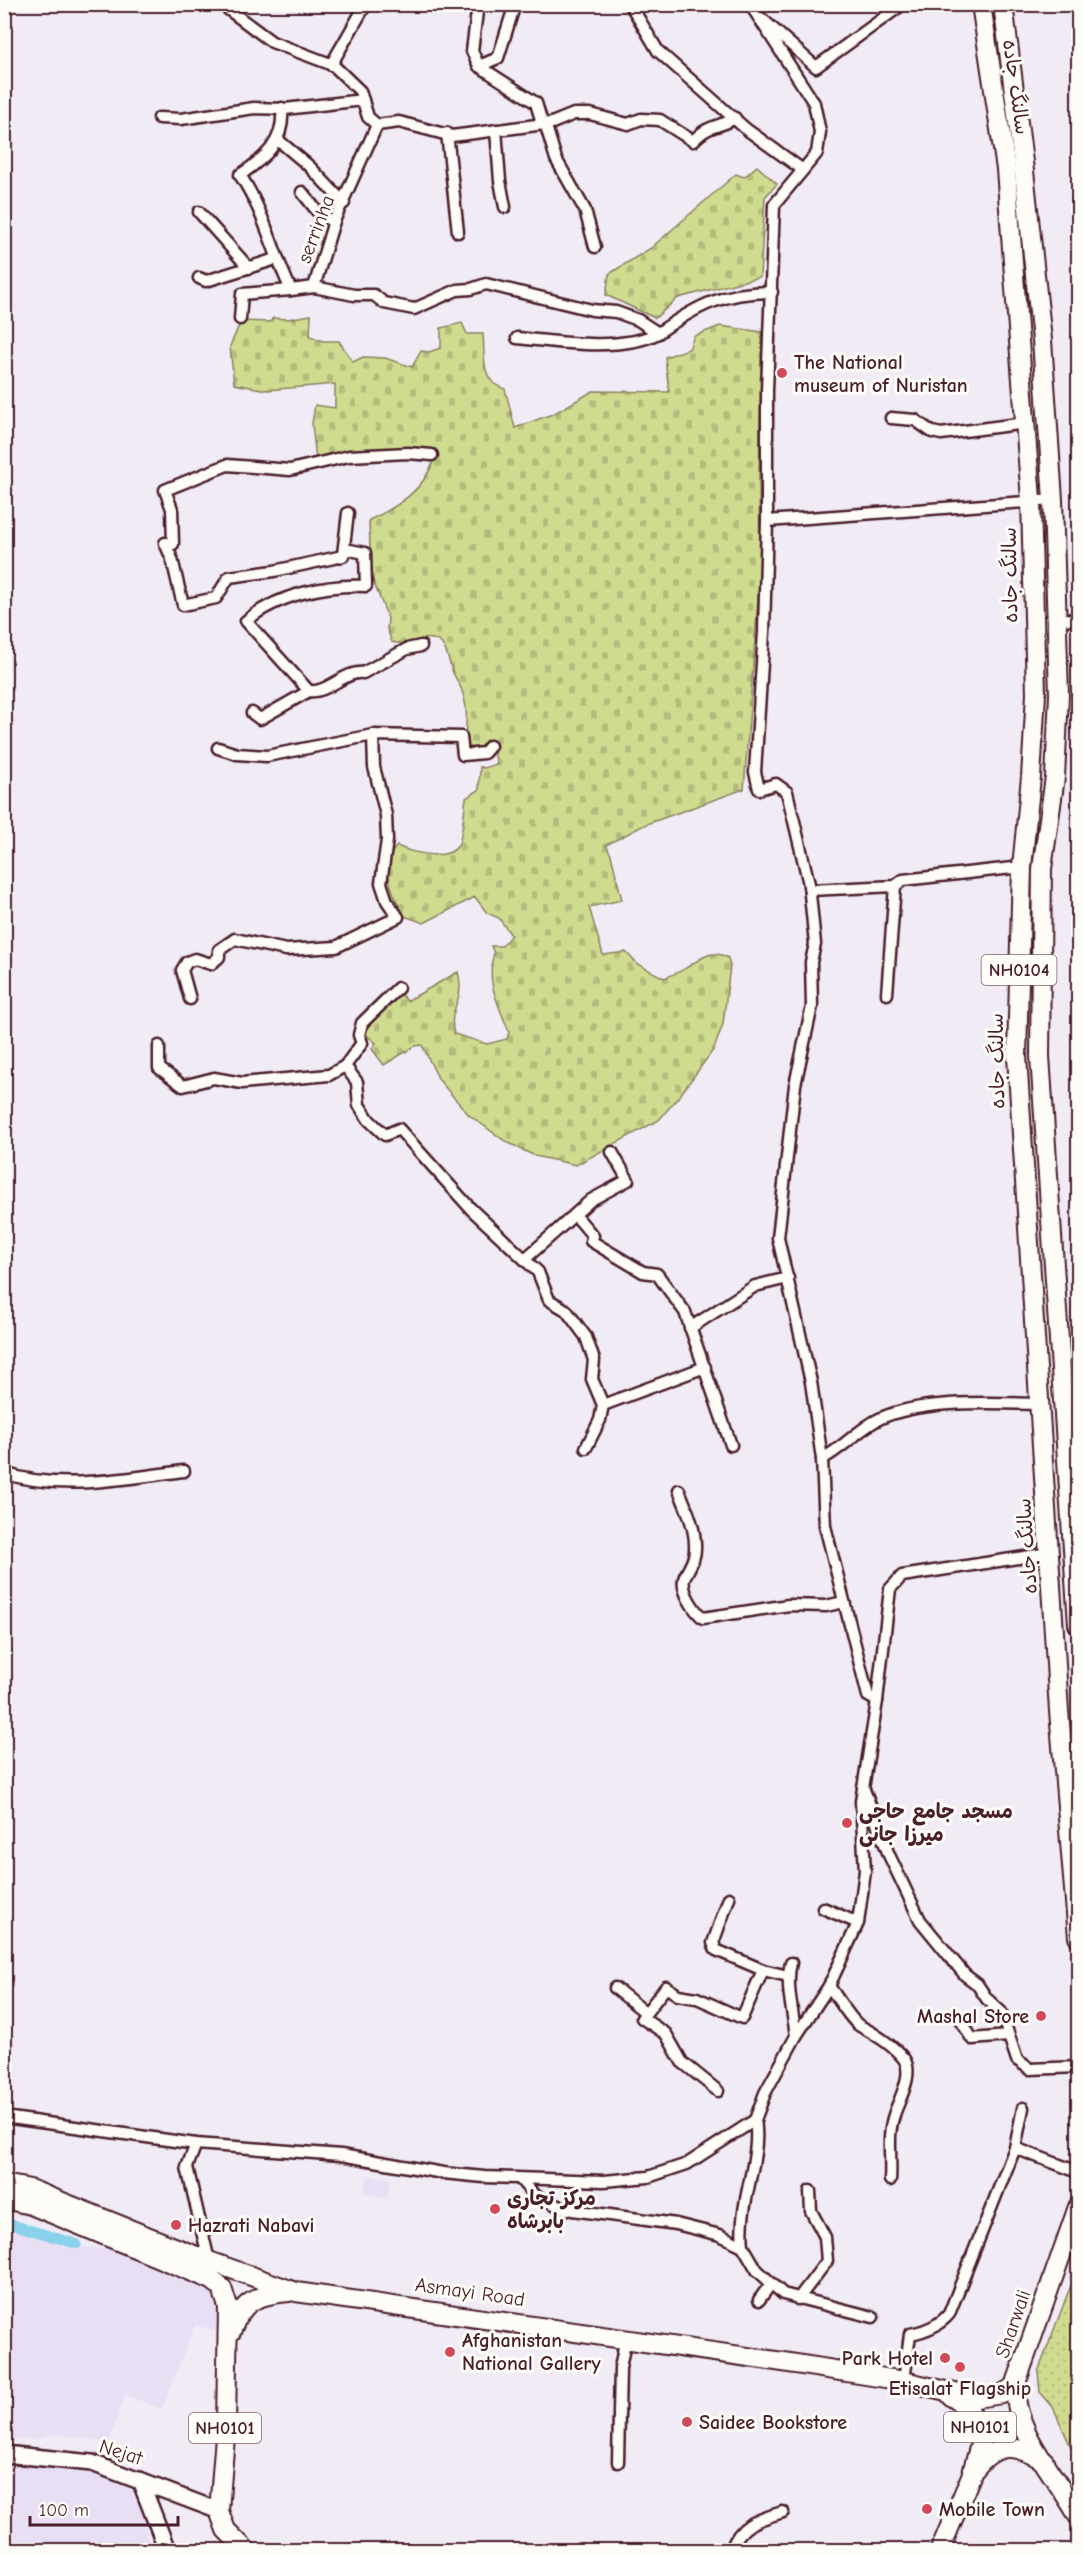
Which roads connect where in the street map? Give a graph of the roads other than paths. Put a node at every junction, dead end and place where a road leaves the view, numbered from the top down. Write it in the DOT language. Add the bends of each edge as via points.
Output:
graph roads {
  1 [pos="221,4"];
  2 [pos="366,4"];
  3 [pos="478,4"];
  4 [pos="514,4"];
  5 [pos="630,4"];
  6 [pos="903,4"];
  7 [pos="981,4"];
  8 [pos="1003,4"];
  9 [pos="753,9"];
  10 [pos="331,65"];
  11 [pos="479,66"];
  12 [pos="363,100"];
  13 [pos="282,108"];
  14 [pos="159,118"];
  15 [pos="735,118"];
  16 [pos="544,123"];
  17 [pos="377,125"];
  18 [pos="496,130"];
  19 [pos="447,134"];
  20 [pos="278,140"];
  21 [pos="803,170"];
  22 [pos="302,192"];
  23 [pos="344,203"];
  24 [pos="505,207"];
  25 [pos="199,212"];
  26 [pos="334,221"];
  27 [pos="458,232"];
  28 [pos="595,247"];
  29 [pos="276,259"];
  30 [pos="249,268"];
  31 [pos="199,278"];
  32 [pos="314,287"];
  33 [pos="291,290"];
  34 [pos="772,292"];
  35 [pos="240,319"];
  36 [pos="658,333"];
  37 [pos="517,338"];
  38 [pos="891,418"];
  39 [pos="1026,423"];
  40 [pos="432,455"];
  41 [pos="1031,500"];
  42 [pos="1053,500"];
  43 [pos="348,513"];
  44 [pos="767,521"];
  45 [pos="343,556"];
  46 [pos="1058,618"];
  47 [pos="1078,621"];
  48 [pos="421,646"];
  49 [pos="309,691"];
  50 [pos="252,713"];
  51 [pos="373,735"];
  52 [pos="490,746"];
  53 [pos="218,748"];
  54 [pos="1022,867"];
  55 [pos="809,884"];
  56 [pos="895,885"];
  57 [pos="398,988"];
  58 [pos="887,993"];
  59 [pos="190,999"];
  60 [pos="159,1046"];
  61 [pos="345,1066"];
  62 [pos="612,1152"];
  63 [pos="576,1216"];
  64 [pos="1052,1222"];
  65 [pos="1028,1224"];
  66 [pos="525,1259"];
  67 [pos="788,1278"];
  68 [pos="690,1328"];
  69 [pos="705,1367"];
  70 [pos="1040,1404"];
  71 [pos="603,1405"];
  72 [pos="731,1445"];
  73 [pos="586,1448"];
  74 [pos="822,1460"];
  75 [pos="184,1471"];
  76 [pos="4,1473"];
  77 [pos="679,1490"];
  78 [pos="1050,1553"];
  79 [pos="844,1602"];
  80 [pos="1078,1624"];
  81 [pos="877,1701"];
  82 [pos="863,1787"];
  83 [pos="729,1898"];
  84 [pos="823,1908"];
  85 [pos="858,1923"];
  86 [pos="1078,1937"];
  87 [pos="791,1963"];
  88 [pos="763,1970"];
  89 [pos="788,1976"];
  90 [pos="829,1986"];
  91 [pos="615,1988"];
  92 [pos="645,2012"];
  93 [pos="959,2017"];
  94 [pos="796,2036"];
  95 [pos="1008,2036"];
  96 [pos="1078,2067"];
  97 [pos="718,2091"];
  98 [pos="1023,2108"];
  99 [pos="4,2117"];
  100 [pos="755,2120"];
  101 [pos="196,2144"];
  102 [pos="1015,2148"];
  103 [pos="1078,2172"];
  104 [pos="520,2179"];
  105 [pos="890,2180"];
  106 [pos="4,2184"];
  107 [pos="810,2191"];
  108 [pos="4,2199"];
  109 [pos="1078,2207"];
  110 [pos="743,2246"];
  111 [pos="1078,2248"];
  112 [pos="209,2261"];
  113 [pos="1054,2276"];
  114 [pos="770,2284"];
  115 [pos="296,2292"];
  116 [pos="798,2299"];
  117 [pos="759,2300"];
  118 [pos="873,2317"];
  119 [pos="626,2337"];
  120 [pos="227,2345"];
  121 [pos="904,2381"];
  122 [pos="1015,2386"];
  123 [pos="944,2391"];
  124 [pos="4,2454"];
  125 [pos="618,2462"];
  126 [pos="1045,2462"];
  127 [pos="971,2476"];
  128 [pos="140,2480"];
  129 [pos="219,2511"];
  130 [pos="783,2512"];
  131 [pos="1078,2516"];
  132 [pos="167,2550"];
  133 [pos="246,2550"];
  134 [pos="730,2550"];
  135 [pos="940,2550"];
  1 -- 10 [label="street" via="272,42"];
  2 -- 10 [label="street"];
  3 -- 11 [label="street" via="472,51"];
  4 -- 11 [label="street" via="498,58"];
  5 -- 15 [label="street" via="658,51"];
  6 -- 9 [label="street" via="816,67"];
  7 -- 39 [label="highway, سالنگ جاده / NH0104" via="1006,169"];
  8 -- 42 [label="highway, سالنگ جاده / NH0104" via="1041,328"];
  9 -- 21 [label="street" via="814,103 820,132 817,153"];
  10 -- 12 [label="street" via="360,91"];
  11 -- 16 [label="street" via="536,103"];
  12 -- 13 [label="street"];
  12 -- 17 [label="street" via="368,117"];
  13 -- 14 [label="street"];
  13 -- 20 [label="street"];
  15 -- 16 [label="street" via="704,130 693,141 660,120 641,119 628,124 591,114 574,114"];
  15 -- 21 [label="street"];
  16 -- 18 [label="street"];
  16 -- 28 [label="street" via="556,159 585,210"];
  17 -- 19 [label="street" via="399,122"];
  17 -- 23 [label="street, serrinha"];
  18 -- 19 [label="street"];
  18 -- 24 [label="street"];
  19 -- 27 [label="street"];
  20 -- 23 [label="street"];
  20 -- 29 [label="street" via="265,158 240,175 259,207"];
  21 -- 34 [label="street" via="774,205"];
  22 -- 26 [label="street" via="317,211"];
  23 -- 26 [label="street, serrinha"];
  25 -- 30 [label="street"];
  26 -- 32 [label="street, serrinha"];
  29 -- 30 [label="street"];
  29 -- 33 [label="street"];
  30 -- 31 [label="street" via="206,281"];
  32 -- 33 [label="street"];
  32 -- 36 [label="street, serrinha" via="374,295 384,303 414,309 457,290 486,284 592,310 616,312"];
  33 -- 35 [label="street" via="242,294"];
  34 -- 36 [label="street" via="752,292 695,307"];
  34 -- 44 [label="street"];
  36 -- 37 [label="street" via="631,343"];
  38 -- 39 [label="street" via="915,420 941,434"];
  39 -- 41 [label="highway, سالنگ جاده / NH0104"];
  40 -- 45 [label="street" via="349,456 290,470 227,465 165,490 172,509 173,544 165,543 183,605 216,598 229,577"];
  41 -- 42 [label="street"];
  41 -- 44 [label="street"];
  41 -- 54 [label="highway, سالنگ جاده / NH0104" via="1036,694"];
  42 -- 46 [label="highway, سالنگ جاده / NH0104"];
  43 -- 45 [label="street"];
  44 -- 55 [label="street" via="755,772 759,789 776,783 787,792"];
  45 -- 49 [label="street" via="345,549 364,553 366,586 343,586 291,596 246,621"];
  46 -- 47 [label="street"];
  46 -- 64 [label="highway, سالنگ جاده / NH0104" via="1055,777 1042,869 1040,1056"];
  48 -- 49 [label="street" via="335,684"];
  49 -- 50 [label="street" via="260,719"];
  51 -- 52 [label="street" via="461,737 463,755 484,753"];
  51 -- 53 [label="street" via="267,756"];
  51 -- 59 [label="street" via="374,766 386,815 381,883 398,917 336,947 286,950 235,939 219,950 219,957 211,964 195,959 187,962 182,970"];
  54 -- 56 [label="street" via="903,880"];
  54 -- 65 [label="highway, سالنگ جاده / NH0104" via="1017,1056"];
  55 -- 56 [label="street" via="810,890 827,891"];
  55 -- 67 [label="street" via="815,944 811,962 812,1006 795,1085 778,1238"];
  56 -- 58 [label="street"];
  57 -- 61 [label="street" via="362,1023 358,1035 362,1043"];
  60 -- 61 [label="street" via="159,1068 183,1086 214,1078 242,1083 329,1075"];
  61 -- 66 [label="street" via="357,1082 359,1105 369,1119 385,1135 399,1129 471,1209"];
  62 -- 63 [label="street" via="628,1180 591,1200"];
  63 -- 66 [label="street"];
  63 -- 68 [label="street" via="592,1236 591,1241 643,1272 657,1274 685,1312"];
  64 -- 65 [label="highway"];
  64 -- 80 [label="highway, سالنگ جاده / NH0104"];
  65 -- 70 [label="highway, سالنگ جاده / NH0104"];
  66 -- 71 [label="street" via="538,1272 549,1300 566,1310 586,1337 594,1360 592,1379"];
  67 -- 68 [label="street" via="755,1286"];
  67 -- 74 [label="street" via="811,1382"];
  68 -- 69 [label="street"];
  69 -- 71 [label="street"];
  69 -- 72 [label="street"];
  70 -- 74 [label="street" via="966,1403 912,1410 879,1419"];
  70 -- 78 [label="highway, سالنگ جاده / NH0104"];
  71 -- 73 [label="street"];
  74 -- 79 [label="street" via="825,1526"];
  75 -- 76 [label="street" via="90,1483 18,1478"];
  77 -- 79 [label="street" via="695,1545 694,1560 683,1585 703,1618 789,1605 826,1606"];
  78 -- 81 [label="street" via="902,1576 895,1581 890,1589"];
  78 -- 86 [label="highway, سالنگ جاده / NH0104"];
  79 -- 81 [label="street" via="868,1696"];
  81 -- 82 [label="street"];
  82 -- 85 [label="street" via="860,1823 865,1871"];
  82 -- 95 [label="street" via="920,1920 1001,2012"];
  83 -- 88 [label="street" via="714,1946"];
  84 -- 85 [label="street"];
  85 -- 90 [label="street"];
  87 -- 89 [label="street"];
  88 -- 89 [label="street"];
  88 -- 92 [label="street" via="742,2018 666,1987"];
  89 -- 94 [label="street"];
  90 -- 94 [label="street"];
  90 -- 105 [label="street" via="858,2024 893,2048 908,2069 889,2131"];
  91 -- 92 [label="street"];
  92 -- 97 [label="street" via="642,2020 666,2034 682,2062"];
  93 -- 95 [label="street" via="969,2037 975,2040"];
  94 -- 100 [label="street"];
  95 -- 96 [label="street" via="1017,2060 1025,2067"];
  98 -- 102 [label="street"];
  99 -- 101 [label="street"];
  100 -- 104 [label="street" via="687,2164 665,2173 604,2181"];
  100 -- 110 [label="street" via="758,2139 743,2206"];
  101 -- 104 [label="street" via="341,2155 453,2174"];
  101 -- 112 [label="street" via="187,2167"];
  102 -- 103 [label="street"];
  102 -- 121 [label="street" via="949,2314 941,2323 910,2334"];
  104 -- 110 [label="street" via="534,2195 564,2209 675,2224 720,2235"];
  106 -- 112 [label="highway, Asmayi Road / NH0101" via="30,2189"];
  107 -- 116 [label="street" via="811,2211 825,2237 827,2260"];
  108 -- 120 [label="highway, NH0101" via="42,2210 219,2284 226,2297"];
  109 -- 113 [label="highway"];
  110 -- 114 [label="street"];
  111 -- 113 [label="highway"];
  112 -- 115 [label="highway, Asmayi Road / NH0101"];
  113 -- 122 [label="highway, Sharwali"];
  114 -- 116 [label="street"];
  114 -- 117 [label="street"];
  115 -- 119 [label="highway, Asmayi Road / NH0101"];
  115 -- 120 [label="highway" via="253,2300 238,2313"];
  116 -- 118 [label="street"];
  119 -- 121 [label="highway, Asmayi Road / NH0101"];
  119 -- 125 [label="street" via="620,2368"];
  120 -- 129 [label="highway, NH0101"];
  121 -- 123 [label="highway, Asmayi Road / NH0101"];
  122 -- 123 [label="highway, Asmayi Road / NH0101" via="1002,2394 976,2398"];
  122 -- 126 [label="highway" via="1020,2416"];
  123 -- 127 [label="highway, Asmayi Road / NH0101" via="968,2408 983,2434"];
  124 -- 128 [label="main road, Nejat" via="93,2463"];
  126 -- 127 [label="highway" via="1012,2448 996,2450 987,2455"];
  126 -- 131 [label="highway"];
  127 -- 135 [label="highway, NH0101"];
  128 -- 129 [label="main road, Nejat"];
  128 -- 132 [label="main road"];
  129 -- 133 [label="highway" via="226,2530"];
  130 -- 134 [label="street" via="754,2521 736,2535"];
}
